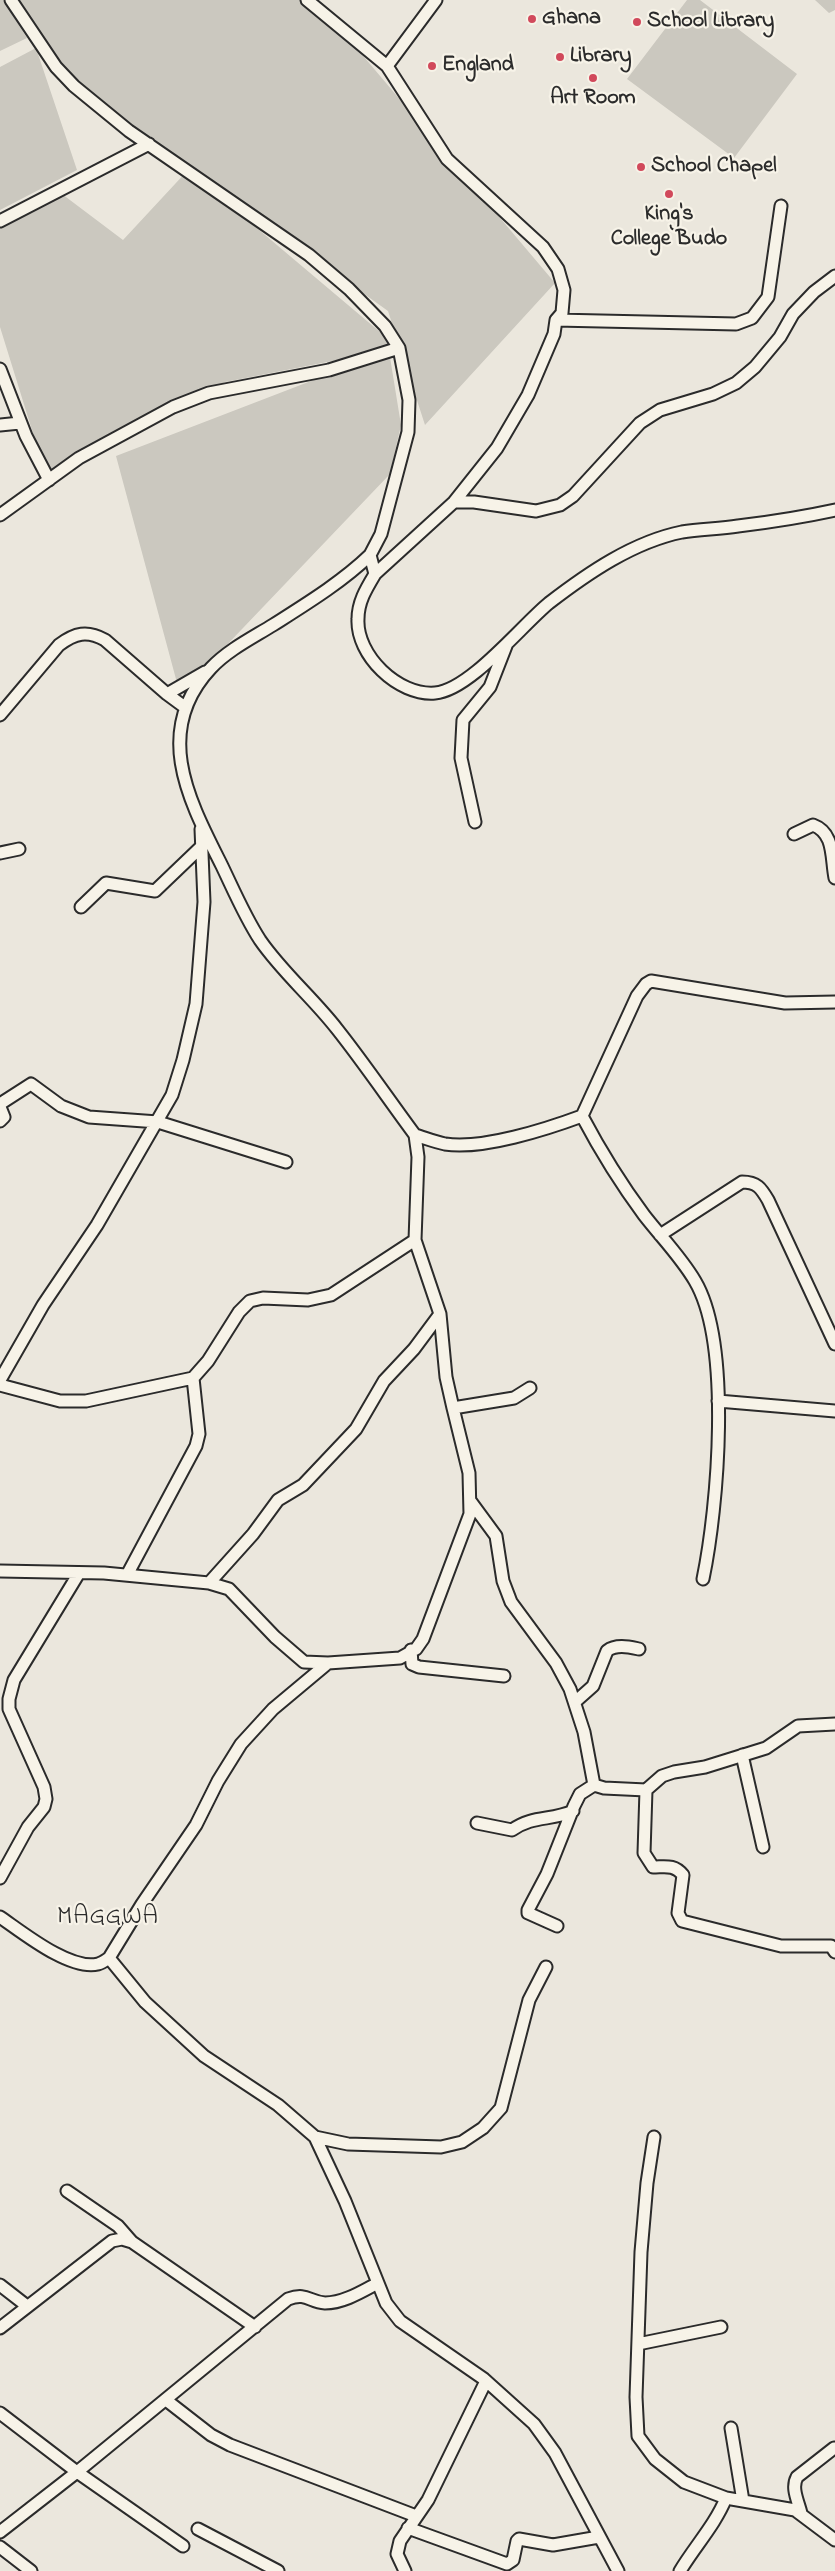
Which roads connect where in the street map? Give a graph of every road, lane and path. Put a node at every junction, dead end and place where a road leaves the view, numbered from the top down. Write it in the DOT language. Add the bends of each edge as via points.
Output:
graph roads {
  1 [pos="11,0"];
  2 [pos="307,0"];
  3 [pos="436,0"];
  4 [pos="387,66"];
  5 [pos="149,144"];
  6 [pos="781,206"];
  7 [pos="0,221"];
  8 [pos="835,276"];
  9 [pos="556,320"];
  10 [pos="399,348"];
  11 [pos="0,369"];
  12 [pos="20,423"];
  13 [pos="0,425"];
  14 [pos="49,480"];
  15 [pos="454,502"];
  16 [pos="835,510"];
  17 [pos="0,516"];
  18 [pos="370,555"];
  19 [pos="375,574"];
  20 [pos="508,642"];
  21 [pos="210,668"];
  22 [pos="167,694"];
  23 [pos="186,708"];
  24 [pos="0,715"];
  25 [pos="475,822"];
  26 [pos="201,825"];
  27 [pos="794,834"];
  28 [pos="202,846"];
  29 [pos="19,849"];
  30 [pos="0,853"];
  31 [pos="835,878"];
  32 [pos="81,907"];
  33 [pos="835,1002"];
  34 [pos="0,1105"];
  35 [pos="582,1116"];
  36 [pos="0,1121"];
  37 [pos="158,1122"];
  38 [pos="415,1135"];
  39 [pos="286,1162"];
  40 [pos="660,1235"];
  41 [pos="415,1240"];
  42 [pos="440,1314"];
  43 [pos="835,1344"];
  44 [pos="193,1378"];
  45 [pos="0,1380"];
  46 [pos="0,1385"];
  47 [pos="530,1388"];
  48 [pos="718,1401"];
  49 [pos="453,1408"];
  50 [pos="835,1411"];
  51 [pos="471,1502"];
  52 [pos="0,1571"];
  53 [pos="79,1572"];
  54 [pos="127,1575"];
  55 [pos="703,1579"];
  56 [pos="209,1583"];
  57 [pos="640,1649"];
  58 [pos="411,1650"];
  59 [pos="328,1664"];
  60 [pos="504,1676"];
  61 [pos="575,1702"];
  62 [pos="835,1724"];
  63 [pos="742,1755"];
  64 [pos="594,1785"];
  65 [pos="646,1790"];
  66 [pos="573,1812"];
  67 [pos="477,1823"];
  68 [pos="763,1847"];
  69 [pos="0,1878"];
  70 [pos="0,1917"];
  71 [pos="557,1926"];
  72 [pos="835,1952"];
  73 [pos="109,1958"];
  74 [pos="546,1967"];
  75 [pos="315,2136"];
  76 [pos="654,2137"];
  77 [pos="67,2191"];
  78 [pos="132,2242"];
  79 [pos="376,2284"];
  80 [pos="0,2285"];
  81 [pos="27,2306"];
  82 [pos="255,2327"];
  83 [pos="721,2327"];
  84 [pos="0,2328"];
  85 [pos="638,2344"];
  86 [pos="486,2381"];
  87 [pos="166,2400"];
  88 [pos="0,2414"];
  89 [pos="731,2428"];
  90 [pos="834,2448"];
  91 [pos="77,2472"];
  92 [pos="726,2498"];
  93 [pos="743,2501"];
  94 [pos="802,2513"];
  95 [pos="416,2516"];
  96 [pos="408,2528"];
  97 [pos="198,2529"];
  98 [pos="0,2532"];
  99 [pos="598,2537"];
  100 [pos="835,2540"];
  101 [pos="183,2546"];
  102 [pos="0,2547"];
  103 [pos="31,2571"];
  104 [pos="278,2571"];
  105 [pos="405,2571"];
  106 [pos="618,2571"];
  107 [pos="680,2571"];
  1 -- 5 [label="street" via="56,67 99,107"];
  2 -- 4 [label="street"];
  3 -- 4 [label="street"];
  4 -- 9 [label="street" via="447,159 542,247 558,270 564,290 562,313"];
  5 -- 7 [label="street"];
  5 -- 10 [label="street" via="309,255 385,326"];
  6 -- 9 [label="street" via="768,297 752,318 736,324"];
  8 -- 15 [label="street" via="793,314 780,337 755,368 713,394 660,410 640,423 574,496 560,505 536,511"];
  9 -- 15 [label="street" via="554,334 528,395 497,448"];
  10 -- 14 [label="street" via="329,370 209,393 136,426 79,458"];
  10 -- 18 [label="street" via="408,392 408,432 381,534"];
  11 -- 12 [label="street"];
  12 -- 13 [label="street"];
  12 -- 14 [label="street"];
  14 -- 17 [label="street"];
  15 -- 19 [label="street"];
  16 -- 20 [label="street" via="682,532 655,541 600,566 548,604"];
  18 -- 19 [label="street"];
  18 -- 21 [label="street" via="356,568"];
  19 -- 20 [label="street" via="359,606 360,641 383,671 410,689 421,693 448,690 460,684"];
  20 -- 25 [label="street" via="490,687 463,720 461,758"];
  21 -- 22 [label="street"];
  21 -- 23 [label="street"];
  22 -- 23 [label="street"];
  22 -- 24 [label="street" via="105,640 84,633 71,636 59,645"];
  23 -- 26 [label="street" via="182,718 180,763"];
  26 -- 28 [label="street"];
  26 -- 38 [label="street" via="260,940 334,1026"];
  27 -- 31 [label="street" via="814,825 825,832 832,846"];
  28 -- 32 [label="street" via="155,891 106,883"];
  28 -- 37 [label="street" via="204,902 195,1012 184,1060"];
  29 -- 30 [label="street"];
  33 -- 35 [label="street" via="785,1003 651,982 646,984 637,996"];
  34 -- 36 [label="street" via="4,1117"];
  34 -- 37 [label="street" via="31,1084 61,1106 89,1117"];
  35 -- 38 [label="street" via="543,1130 476,1143 446,1144"];
  35 -- 40 [label="street" via="627,1191"];
  37 -- 39 [label="street"];
  37 -- 45 [label="street"];
  38 -- 41 [label="street" via="418,1157"];
  40 -- 43 [label="street" via="742,1182 753,1182 761,1188 772,1208"];
  40 -- 48 [label="street" via="685,1265 701,1293 713,1339"];
  41 -- 42 [label="street"];
  41 -- 44 [label="street" via="331,1295 308,1300 263,1298 250,1301"];
  42 -- 49 [label="street" via="446,1377"];
  42 -- 56 [label="street" via="384,1381 356,1428 304,1485 278,1500 253,1534"];
  44 -- 46 [label="street" via="86,1401 60,1401"];
  44 -- 54 [label="street" via="199,1434 196,1446"];
  47 -- 49 [label="street" via="514,1398"];
  48 -- 50 [label="street"];
  48 -- 55 [label="street" via="714,1514"];
  49 -- 51 [label="street" via="469,1473"];
  51 -- 58 [label="street" via="465,1530 423,1639 416,1649"];
  51 -- 61 [label="street" via="496,1536 506,1593 556,1663"];
  52 -- 53 [label="street"];
  53 -- 54 [label="street"];
  53 -- 69 [label="street" via="14,1680 9,1710 46,1798"];
  54 -- 56 [label="street"];
  56 -- 59 [label="street" via="229,1589 304,1662"];
  57 -- 61 [label="street" via="626,1646 607,1651 593,1686"];
  58 -- 59 [label="street" via="400,1658"];
  58 -- 60 [label="street" via="412,1664 419,1667"];
  59 -- 73 [label="street" via="273,1709 241,1744 192,1832"];
  61 -- 64 [label="street"];
  62 -- 63 [label="street" via="798,1726 766,1748"];
  63 -- 65 [label="street" via="662,1776"];
  63 -- 68 [label="street"];
  64 -- 65 [label="street"];
  64 -- 66 [label="street" via="580,1794"];
  65 -- 72 [label="street" via="644,1853 654,1868 666,1865 683,1874 678,1913 682,1920 781,1946 831,1946"];
  66 -- 67 [label="street" via="536,1818 512,1830"];
  66 -- 71 [label="street" via="528,1910 528,1913"];
  70 -- 73 [label="street" via="40,1945 76,1962 98,1964"];
  73 -- 75 [label="street" via="145,2002 204,2056 270,2100"];
  74 -- 75 [label="street" via="530,2000 502,2108 483,2128 462,2142 441,2147 348,2144"];
  75 -- 79 [label="street" via="345,2201"];
  76 -- 85 [label="street" via="643,2219"];
  77 -- 78 [label="street" via="118,2226"];
  78 -- 81 [label="street" via="112,2241"];
  78 -- 82 [label="street"];
  79 -- 82 [label="street" via="332,2303 316,2302 310,2297 288,2299"];
  79 -- 86 [label="street" via="400,2321"];
  80 -- 81 [label="street"];
  81 -- 84 [label="street"];
  82 -- 87 [label="street"];
  83 -- 85 [label="street"];
  85 -- 92 [label="street" via="636,2420 640,2441 675,2477"];
  86 -- 95 [label="street" via="435,2487"];
  86 -- 99 [label="street" via="534,2424 559,2460"];
  87 -- 91 [label="street"];
  87 -- 95 [label="street" via="211,2435 230,2445"];
  88 -- 91 [label="street"];
  89 -- 93 [label="street"];
  90 -- 94 [label="street" via="794,2482"];
  91 -- 98 [label="street"];
  91 -- 101 [label="street"];
  92 -- 93 [label="street"];
  92 -- 107 [label="street" via="710,2530"];
  93 -- 94 [label="street"];
  94 -- 100 [label="street"];
  95 -- 96 [label="street"];
  96 -- 99 [label="street" via="507,2564 513,2560 519,2539 553,2545"];
  96 -- 105 [label="street" via="398,2549"];
  97 -- 104 [label="street"];
  99 -- 106 [label="street"];
  102 -- 103 [label="street"];
}
